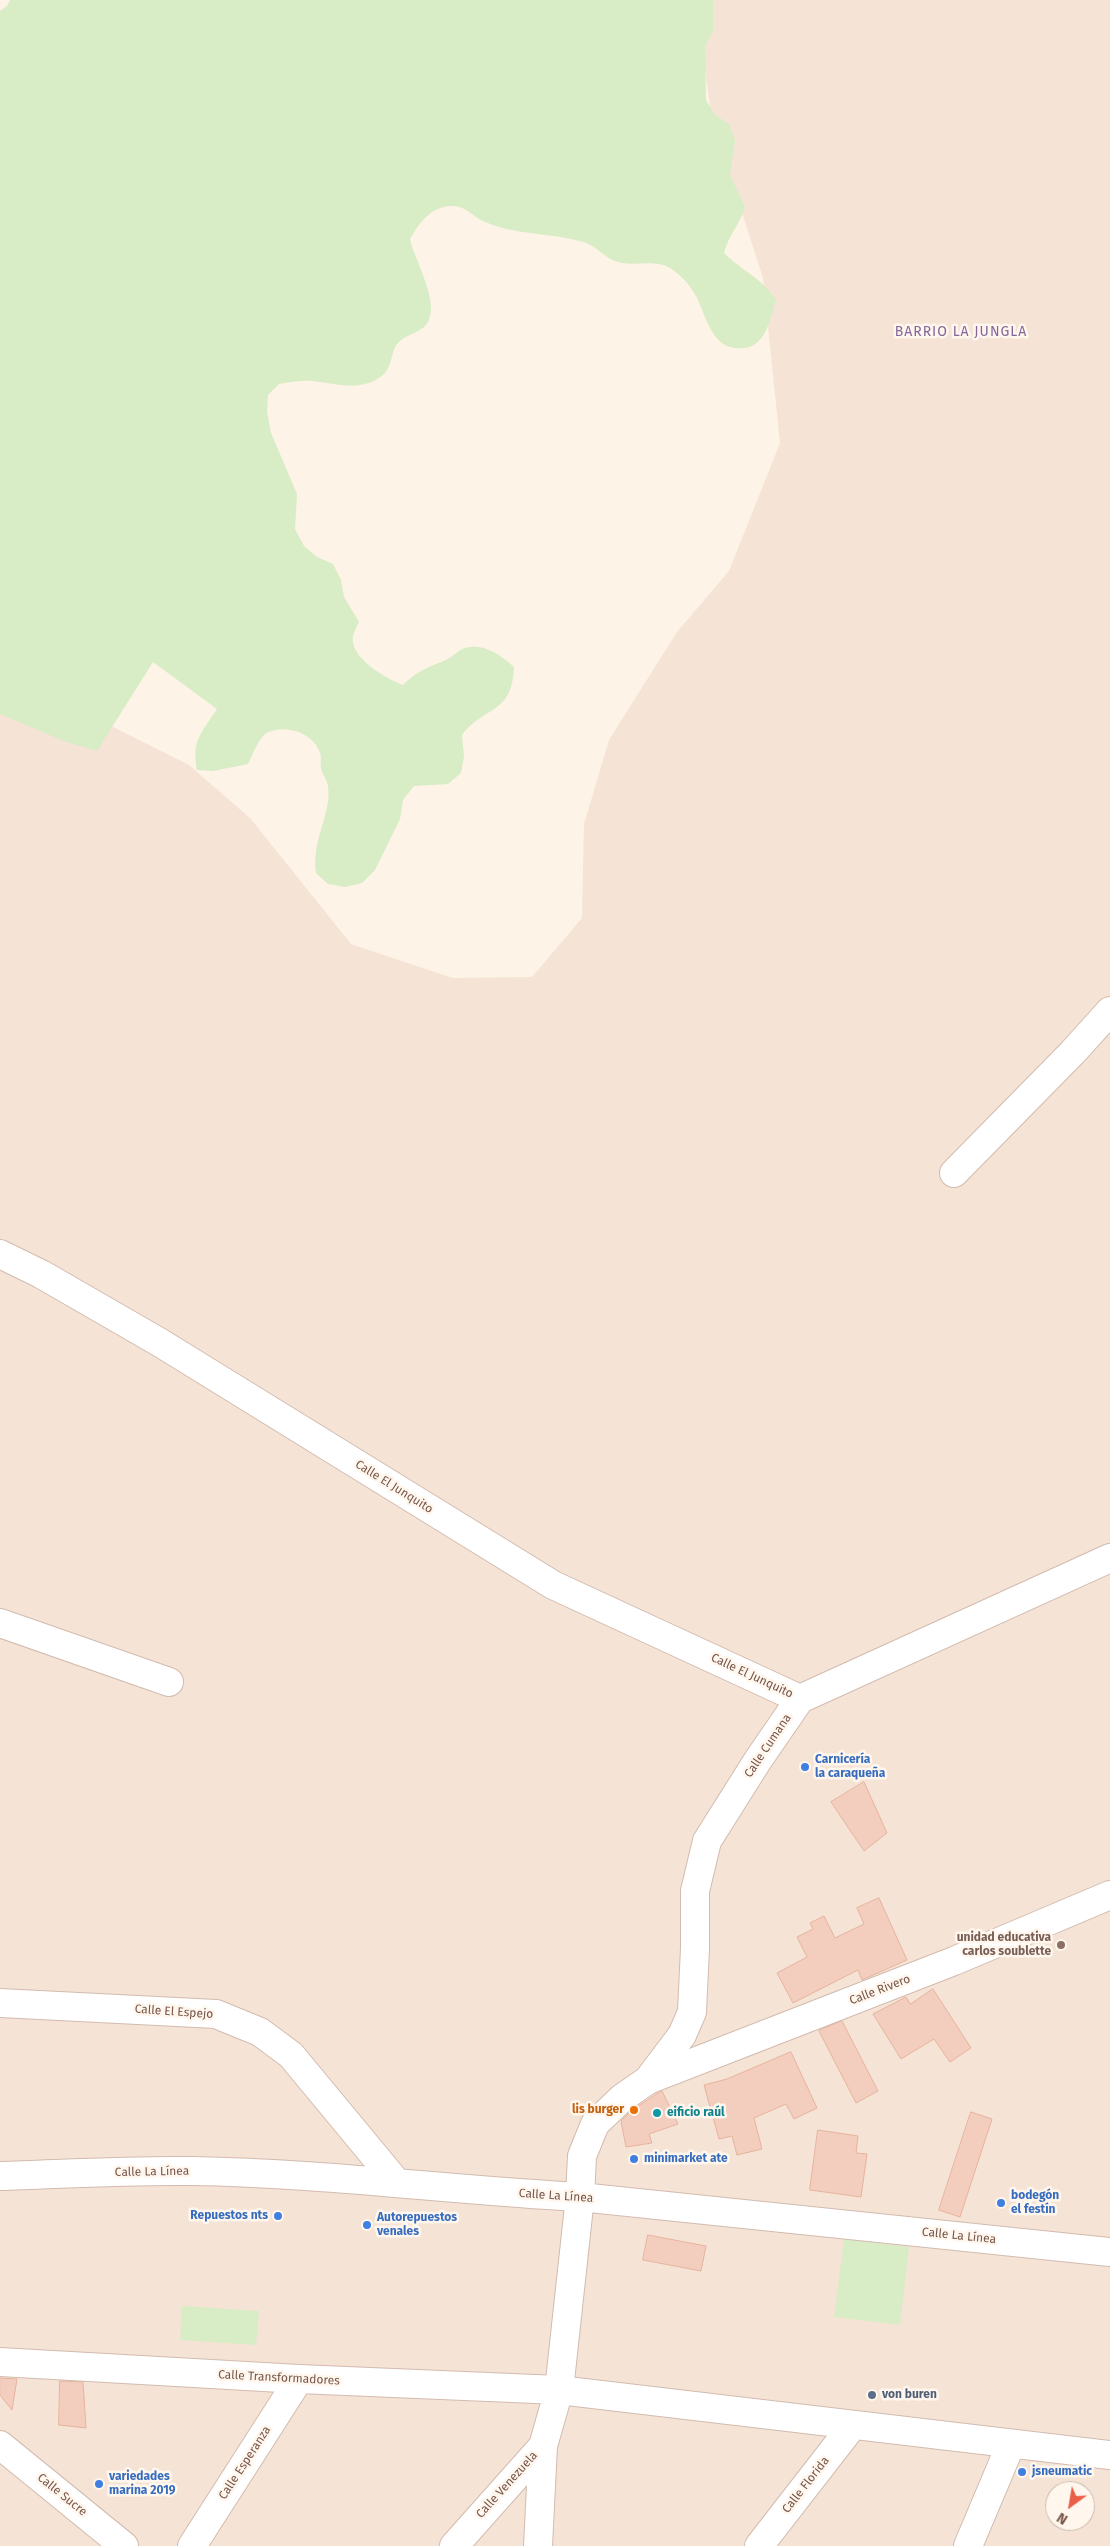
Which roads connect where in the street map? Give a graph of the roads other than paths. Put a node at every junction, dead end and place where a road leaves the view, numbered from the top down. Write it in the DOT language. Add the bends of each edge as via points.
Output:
graph roads {
  1 [pos="1110,1011"];
  2 [pos="954,1173"];
  3 [pos="0,1254"];
  4 [pos="1110,1558"];
  5 [pos="0,1623"];
  6 [pos="169,1682"];
  7 [pos="800,1699"];
  8 [pos="1110,1895"];
  9 [pos="0,2003"];
  10 [pos="648,2080"];
  11 [pos="0,2176"];
  12 [pos="398,2183"];
  13 [pos="580,2197"];
  14 [pos="1110,2252"];
  15 [pos="0,2362"];
  16 [pos="299,2379"];
  17 [pos="559,2390"];
  18 [pos="853,2425"];
  19 [pos="1011,2444"];
  20 [pos="0,2445"];
  21 [pos="543,2446"];
  22 [pos="1110,2455"];
  23 [pos="124,2546"];
  24 [pos="192,2546"];
  25 [pos="454,2546"];
  26 [pos="538,2546"];
  27 [pos="759,2546"];
  28 [pos="968,2546"];
  1 -- 2 [label="street"];
  3 -- 7 [label="street, Calle El Junquito" via="159,1342 553,1585"];
  4 -- 7 [label="street"];
  5 -- 6 [label="street"];
  7 -- 10 [label="street, Calle Cumana" via="707,1841 695,1891 692,2012 682,2035"];
  8 -- 10 [label="street, Calle Rivero" via="954,1961"];
  9 -- 12 [label="street, Calle El Espejo" via="216,2014 260,2032 291,2055"];
  10 -- 13 [label="street, Calle Venezuela" via="622,2098 595,2124 582,2156"];
  11 -- 12 [label="street, Calle La Línea" via="192,2171"];
  12 -- 13 [label="street, Calle La Línea"];
  13 -- 14 [label="street, Calle La Línea"];
  13 -- 17 [label="street, Calle Venezuela"];
  15 -- 16 [label="street, Calle Transformadores"];
  16 -- 17 [label="street, Calle Transformadores"];
  16 -- 24 [label="street, Calle Esperanza"];
  17 -- 18 [label="street"];
  17 -- 21 [label="street, Calle Venezuela"];
  18 -- 19 [label="street"];
  18 -- 27 [label="street, Calle Florida"];
  19 -- 22 [label="street"];
  19 -- 28 [label="street"];
  20 -- 23 [label="street, Calle Sucre"];
  21 -- 25 [label="street, Calle Venezuela"];
  21 -- 26 [label="street"];
}
